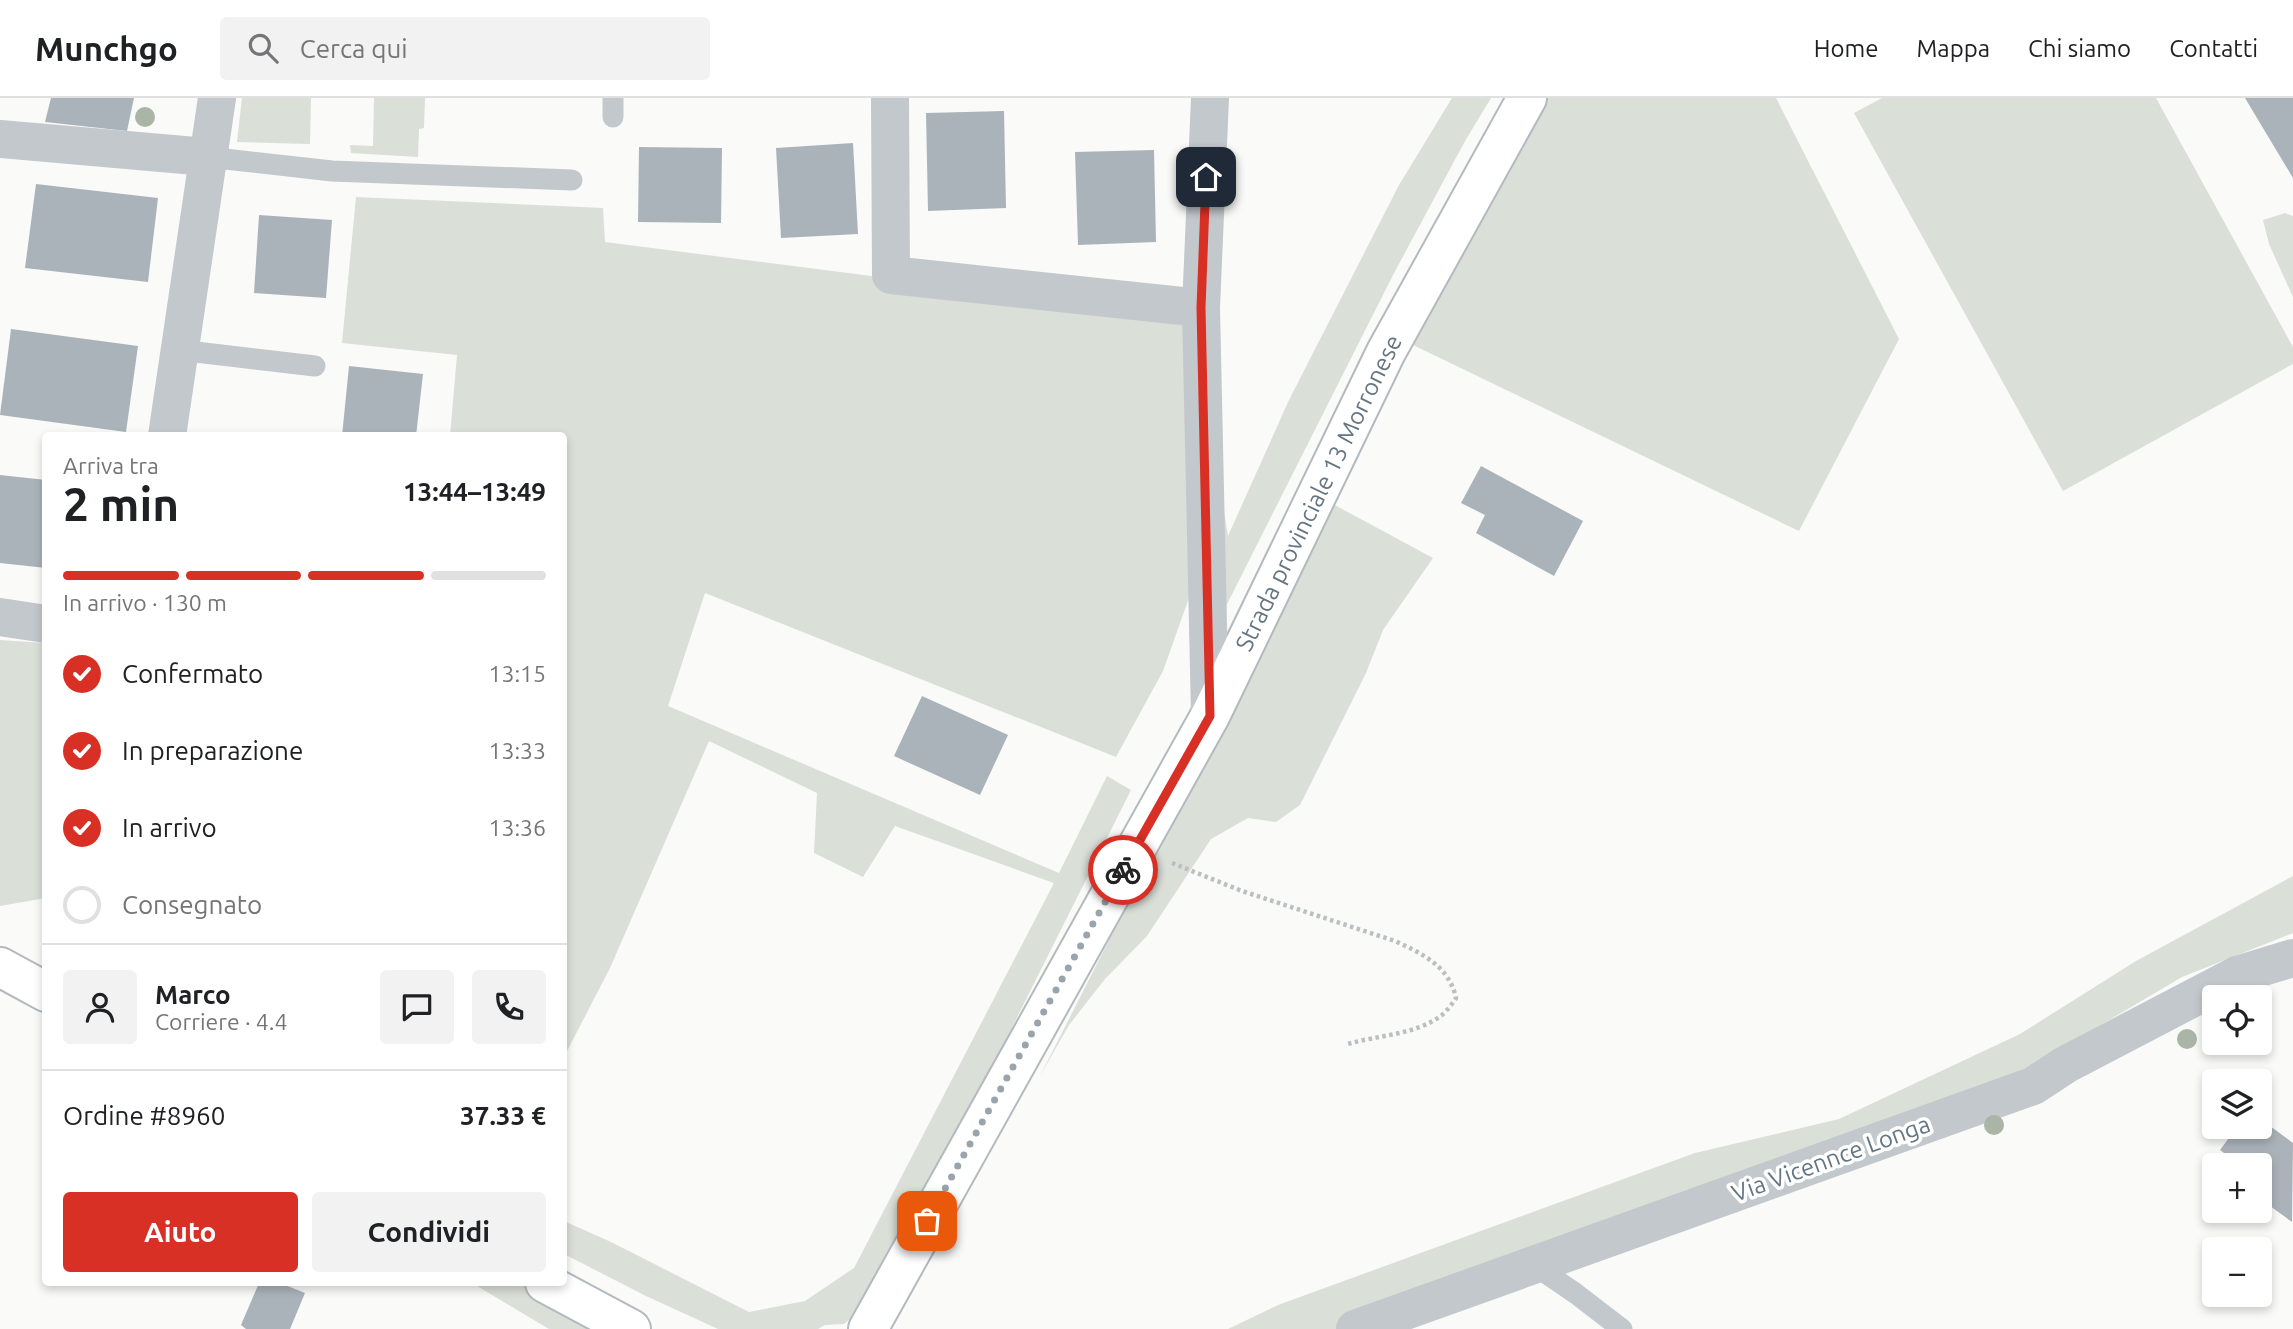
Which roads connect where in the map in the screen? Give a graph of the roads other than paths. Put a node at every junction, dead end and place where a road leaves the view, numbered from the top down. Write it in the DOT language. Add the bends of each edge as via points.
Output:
graph roads {
  1 [pos="217,98"];
  2 [pos="890,98"];
  3 [pos="1210,98"];
  4 [pos="1527,98"];
  5 [pos="0,139"];
  6 [pos="207,157"];
  7 [pos="572,180"];
  8 [pos="1201,308"];
  9 [pos="179,350"];
  10 [pos="314,366"];
  11 [pos="168,432"];
  12 [pos="0,617"];
  13 [pos="42,623"];
  14 [pos="1210,716"];
  15 [pos="2293,958"];
  16 [pos="0,967"];
  17 [pos="42,990"];
  18 [pos="1534,1265"];
  19 [pos="551,1286"];
  20 [pos="865,1324"];
  21 [pos="631,1329"];
  22 [pos="1355,1329"];
  23 [pos="1622,1329"];
  1 -- 6 [label="street"];
  2 -- 8 [label="street" via="891,275"];
  3 -- 8 [label="street"];
  4 -- 14 [label="main road, Strada provinciale 13 Morronese" via="1386,352"];
  5 -- 6 [label="street"];
  6 -- 7 [label="lane" via="332,171"];
  6 -- 9 [label="street"];
  8 -- 14 [label="street"];
  9 -- 10 [label="lane"];
  9 -- 11 [label="street"];
  12 -- 13 [label="street"];
  14 -- 20 [label="main road, Strada provinciale 13 Morronese"];
  15 -- 18 [label="street, Via Vicennce Longa" via="2237,975 2033,1086"];
  16 -- 17 [label="main road"];
  18 -- 22 [label="street, Via Vicennce Longa"];
  18 -- 23 [label="lane"];
  19 -- 21 [label="main road"];
}
